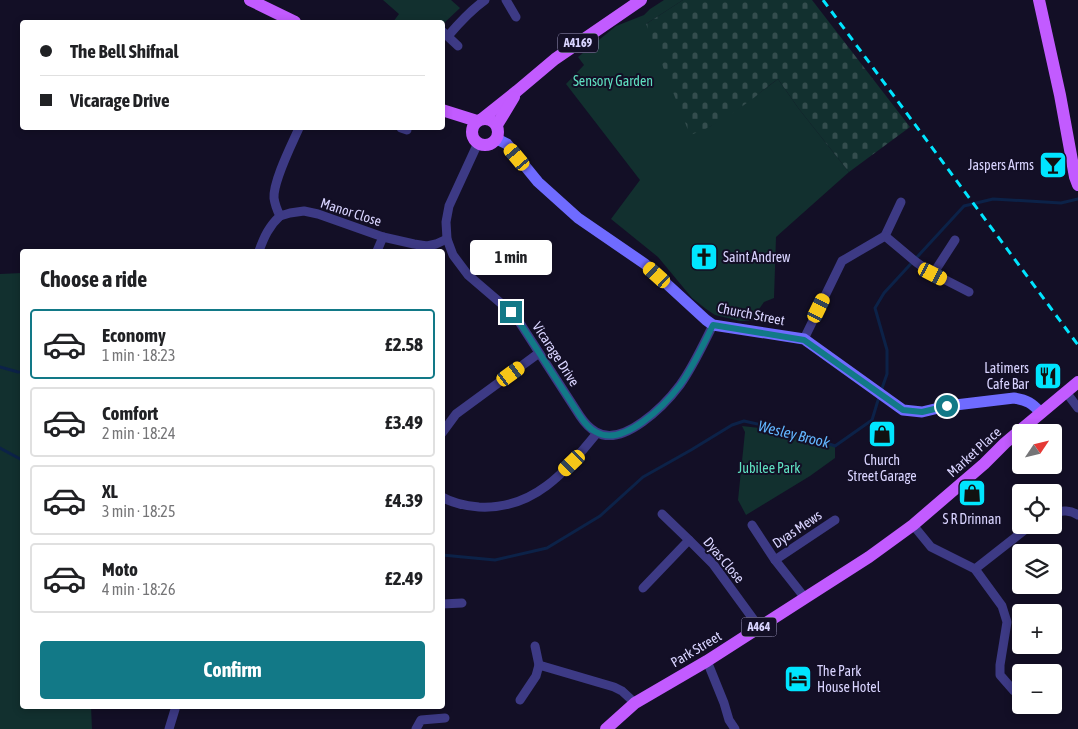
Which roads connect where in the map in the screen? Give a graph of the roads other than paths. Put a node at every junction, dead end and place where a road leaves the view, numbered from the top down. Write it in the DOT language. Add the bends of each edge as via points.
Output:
graph roads {
  1 [pos="250,0"];
  2 [pos="485,0"];
  3 [pos="506,0"];
  4 [pos="1039,0"];
  5 [pos="634,2"];
  6 [pos="516,17"];
  7 [pos="291,20"];
  8 [pos="445,34"];
  9 [pos="458,46"];
  10 [pos="518,91"];
  11 [pos="445,111"];
  12 [pos="480,120"];
  13 [pos="497,125"];
  14 [pos="298,130"];
  15 [pos="496,140"];
  16 [pos="478,143"];
  17 [pos="1078,185"];
  18 [pos="901,202"];
  19 [pos="280,216"];
  20 [pos="885,236"];
  21 [pos="383,237"];
  22 [pos="447,239"];
  23 [pos="956,240"];
  24 [pos="260,249"];
  25 [pos="378,249"];
  26 [pos="933,274"];
  27 [pos="969,292"];
  28 [pos="713,325"];
  29 [pos="804,340"];
  30 [pos="539,353"];
  31 [pos="1078,382"];
  32 [pos="1066,392"];
  33 [pos="1078,408"];
  34 [pos="1041,413"];
  35 [pos="445,430"];
  36 [pos="596,433"];
  37 [pos="445,499"];
  38 [pos="1062,511"];
  39 [pos="662,514"];
  40 [pos="1078,515"];
  41 [pos="835,520"];
  42 [pos="752,525"];
  43 [pos="913,525"];
  44 [pos="1019,534"];
  45 [pos="689,540"];
  46 [pos="775,560"];
  47 [pos="974,569"];
  48 [pos="642,588"];
  49 [pos="805,598"];
  50 [pos="462,603"];
  51 [pos="445,604"];
  52 [pos="759,627"];
  53 [pos="535,646"];
  54 [pos="708,661"];
  55 [pos="539,665"];
  56 [pos="1012,689"];
  57 [pos="520,700"];
  58 [pos="635,703"];
  59 [pos="175,709"];
  60 [pos="445,718"];
  61 [pos="169,729"];
  62 [pos="416,729"];
  63 [pos="606,729"];
  64 [pos="735,729"];
  1 -- 7 [label="main road"];
  2 -- 8 [label="street"];
  3 -- 6 [label="street"];
  4 -- 17 [label="main road"];
  5 -- 10 [label="main road, A4169" via="555,59"];
  8 -- 9 [label="street"];
  10 -- 12 [label="main road, A4169"];
  10 -- 13 [label="main road, A4169"];
  11 -- 12 [label="main road"];
  12 -- 13 [label="main road" via="489,119"];
  12 -- 16 [label="main road" via="472,130"];
  13 -- 15 [label="main road, A4169" via="499,134"];
  14 -- 19 [label="street" via="276,183 275,208"];
  15 -- 16 [label="main road" via="491,144"];
  15 -- 28 [label="street, Church Street" via="507,144 538,182 578,218 645,264"];
  16 -- 22 [label="street, Vicarage Drive" via="449,206"];
  18 -- 20 [label="street"];
  19 -- 21 [label="street, Manor Close" via="304,211"];
  19 -- 24 [label="street" via="265,235"];
  20 -- 26 [label="street"];
  20 -- 29 [label="street" via="842,261"];
  21 -- 22 [label="street, Manor Close" via="427,246"];
  21 -- 25 [label="street"];
  22 -- 30 [label="street, Vicarage Drive" via="453,255 468,275 518,320"];
  23 -- 26 [label="street"];
  26 -- 27 [label="street"];
  28 -- 29 [label="street, Church Street"];
  28 -- 36 [label="street" via="680,385 658,409 621,435"];
  29 -- 34 [label="street, Church Street" via="903,410 922,412 1014,398 1033,404"];
  30 -- 35 [label="street" via="456,414"];
  30 -- 36 [label="street, Vicarage Drive" via="580,416"];
  31 -- 32 [label="main road, Market Place / A464"];
  32 -- 33 [label="street"];
  32 -- 34 [label="main road, Market Place / A464"];
  34 -- 43 [label="main road, Market Place / A464"];
  36 -- 37 [label="street" via="558,477 527,498 513,504 486,508 468,507"];
  38 -- 40 [label="street"];
  39 -- 45 [label="street"];
  41 -- 46 [label="street, Dyas Mews"];
  42 -- 46 [label="street"];
  43 -- 47 [label="street" via="931,547"];
  43 -- 49 [label="main road, Park Street / A464"];
  44 -- 47 [label="street"];
  45 -- 48 [label="street, Dyas Close"];
  45 -- 52 [label="street, Dyas Close" via="713,564"];
  46 -- 49 [label="street"];
  47 -- 56 [label="street" via="1002,606 1007,622 1000,675"];
  49 -- 52 [label="main road, Park Street / A464"];
  50 -- 51 [label="street"];
  52 -- 54 [label="main road, Park Street / A464"];
  53 -- 55 [label="street"];
  54 -- 58 [label="main road, Park Street / A464"];
  54 -- 64 [label="street"];
  55 -- 57 [label="street" via="536,676"];
  55 -- 58 [label="street" via="614,687"];
  58 -- 63 [label="main road, Park Street / A464"];
  59 -- 61 [label="street"];
  60 -- 62 [label="street" via="421,720"];
}
